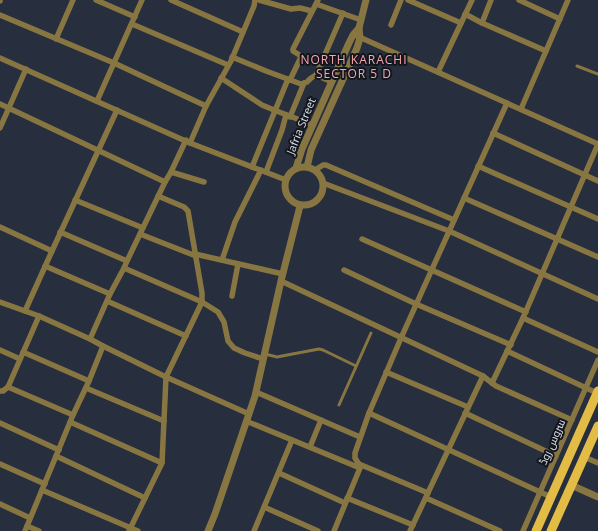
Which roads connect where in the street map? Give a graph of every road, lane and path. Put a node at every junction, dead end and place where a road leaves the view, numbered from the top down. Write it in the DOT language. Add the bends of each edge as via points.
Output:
graph roads {
  1 [pos="73,0"];
  2 [pos="96,0"];
  3 [pos="142,0"];
  4 [pos="171,0"];
  5 [pos="255,0"];
  6 [pos="259,0"];
  7 [pos="366,0"];
  8 [pos="401,0"];
  9 [pos="408,0"];
  10 [pos="472,0"];
  11 [pos="491,0"];
  12 [pos="519,0"];
  13 [pos="568,0"];
  14 [pos="317,2"];
  15 [pos="312,11"];
  16 [pos="343,13"];
  17 [pos="465,14"];
  18 [pos="0,15"];
  19 [pos="135,17"];
  20 [pos="560,19"];
  21 [pos="361,20"];
  22 [pos="482,22"];
  23 [pos="461,23"];
  24 [pos="132,24"];
  25 [pos="391,25"];
  26 [pos="359,28"];
  27 [pos="243,32"];
  28 [pos="353,35"];
  29 [pos="360,38"];
  30 [pos="56,39"];
  31 [pos="546,51"];
  32 [pos="232,57"];
  33 [pos="0,58"];
  34 [pos="114,63"];
  35 [pos="228,65"];
  36 [pos="577,66"];
  37 [pos="26,69"];
  38 [pos="438,72"];
  39 [pos="598,74"];
  40 [pos="316,75"];
  41 [pos="221,78"];
  42 [pos="289,79"];
  43 [pos="332,82"];
  44 [pos="304,83"];
  45 [pos="324,100"];
  46 [pos="97,101"];
  47 [pos="332,103"];
  48 [pos="507,103"];
  49 [pos="0,104"];
  50 [pos="206,106"];
  51 [pos="9,108"];
  52 [pos="521,109"];
  53 [pos="117,110"];
  54 [pos="274,110"];
  55 [pos="288,116"];
  56 [pos="313,125"];
  57 [pos="0,128"];
  58 [pos="493,133"];
  59 [pos="188,142"];
  60 [pos="598,144"];
  61 [pos="99,150"];
  62 [pos="478,166"];
  63 [pos="252,167"];
  64 [pos="307,167"];
  65 [pos="296,168"];
  66 [pos="315,170"];
  67 [pos="263,171"];
  68 [pos="171,172"];
  69 [pos="584,175"];
  70 [pos="286,180"];
  71 [pos="598,181"];
  72 [pos="165,182"];
  73 [pos="204,182"];
  74 [pos="323,183"];
  75 [pos="158,196"];
  76 [pos="464,198"];
  77 [pos="75,200"];
  78 [pos="300,206"];
  79 [pos="571,207"];
  80 [pos="598,219"];
  81 [pos="454,220"];
  82 [pos="0,227"];
  83 [pos="143,228"];
  84 [pos="449,231"];
  85 [pos="60,232"];
  86 [pos="140,234"];
  87 [pos="362,239"];
  88 [pos="557,239"];
  89 [pos="52,251"];
  90 [pos="196,255"];
  91 [pos="598,257"];
  92 [pos="222,260"];
  93 [pos="127,261"];
  94 [pos="238,264"];
  95 [pos="45,266"];
  96 [pos="124,268"];
  97 [pos="344,270"];
  98 [pos="432,270"];
  99 [pos="542,273"];
  100 [pos="282,278"];
  101 [pos="110,294"];
  102 [pos="232,296"];
  103 [pos="598,299"];
  104 [pos="107,301"];
  105 [pos="0,302"];
  106 [pos="202,302"];
  107 [pos="416,304"];
  108 [pos="25,312"];
  109 [pos="525,315"];
  110 [pos="38,316"];
  111 [pos="371,333"];
  112 [pos="186,336"];
  113 [pos="401,338"];
  114 [pos="90,339"];
  115 [pos="510,345"];
  116 [pos="103,346"];
  117 [pos="0,350"];
  118 [pos="23,352"];
  119 [pos="507,352"];
  120 [pos="598,352"];
  121 [pos="264,356"];
  122 [pos="20,359"];
  123 [pos="598,360"];
  124 [pos="356,366"];
  125 [pos="386,372"];
  126 [pos="483,376"];
  127 [pos="166,377"];
  128 [pos="89,381"];
  129 [pos="492,384"];
  130 [pos="8,387"];
  131 [pos="86,388"];
  132 [pos="586,388"];
  133 [pos="0,391"];
  134 [pos="256,392"];
  135 [pos="598,392"];
  136 [pos="339,405"];
  137 [pos="468,407"];
  138 [pos="369,413"];
  139 [pos="465,413"];
  140 [pos="73,415"];
  141 [pos="247,418"];
  142 [pos="321,420"];
  143 [pos="572,420"];
  144 [pos="164,421"];
  145 [pos="70,422"];
  146 [pos="0,423"];
  147 [pos="598,426"];
  148 [pos="360,437"];
  149 [pos="292,440"];
  150 [pos="310,447"];
  151 [pos="448,449"];
  152 [pos="58,453"];
  153 [pos="556,456"];
  154 [pos="584,457"];
  155 [pos="162,463"];
  156 [pos="0,464"];
  157 [pos="598,464"];
  158 [pos="359,466"];
  159 [pos="279,473"];
  160 [pos="45,484"];
  161 [pos="571,484"];
  162 [pos="42,490"];
  163 [pos="540,492"];
  164 [pos="427,495"];
  165 [pos="551,497"];
  166 [pos="598,497"];
  167 [pos="145,498"];
  168 [pos="346,501"];
  169 [pos="0,504"];
  170 [pos="264,507"];
  171 [pos="30,518"];
  172 [pos="413,525"];
  173 [pos="26,528"];
  174 [pos="130,529"];
  175 [pos="39,531"];
  176 [pos="138,531"];
  177 [pos="208,531"];
  178 [pos="254,531"];
  179 [pos="318,531"];
  180 [pos="334,531"];
  181 [pos="410,531"];
  182 [pos="500,531"];
  183 [pos="523,531"];
  184 [pos="536,531"];
  185 [pos="551,531"];
  1 -- 30 [label="street"];
  2 -- 19 [label="street"];
  3 -- 19 [label="street"];
  4 -- 27 [label="street"];
  5 -- 27 [label="street"];
  6 -- 15 [label="street" via="291,9"];
  7 -- 21 [label="street, Jafria Street"];
  8 -- 25 [label="street"];
  9 -- 23 [label="street"];
  10 -- 17 [label="street"];
  11 -- 22 [label="street"];
  12 -- 20 [label="street"];
  13 -- 20 [label="street"];
  14 -- 15 [label="street"];
  14 -- 16 [label="street"];
  15 -- 42 [label="street" via="293,49 301,57"];
  16 -- 21 [label="street"];
  16 -- 40 [label="street"];
  17 -- 22 [label="street"];
  17 -- 23 [label="street"];
  18 -- 30 [label="street"];
  19 -- 24 [label="street"];
  20 -- 31 [label="street"];
  21 -- 26 [label="street, Jafria Street"];
  22 -- 31 [label="street"];
  23 -- 38 [label="street"];
  24 -- 34 [label="street"];
  24 -- 35 [label="street"];
  26 -- 28 [label="street, Jafria Street"];
  26 -- 29 [label="street, Jafria Street"];
  27 -- 32 [label="street"];
  28 -- 29 [label="street"];
  28 -- 43 [label="street, Jafria Street"];
  29 -- 38 [label="street"];
  29 -- 47 [label="street, Jafria Street"];
  30 -- 34 [label="street"];
  31 -- 52 [label="street"];
  32 -- 35 [label="street"];
  32 -- 42 [label="street"];
  33 -- 37 [label="street"];
  34 -- 46 [label="street"];
  34 -- 50 [label="street"];
  35 -- 41 [label="street"];
  36 -- 39 [label="lane"];
  37 -- 46 [label="street"];
  37 -- 51 [label="street"];
  38 -- 48 [label="street"];
  40 -- 43 [label="street"];
  40 -- 44 [label="street"];
  41 -- 50 [label="street"];
  41 -- 54 [label="street"];
  42 -- 44 [label="street"];
  42 -- 54 [label="street"];
  43 -- 45 [label="street, Jafria Street"];
  44 -- 55 [label="street"];
  45 -- 47 [label="street"];
  45 -- 56 [label="street, Jafria Street"];
  46 -- 53 [label="street"];
  47 -- 64 [label="street, Jafria Street"];
  48 -- 52 [label="street"];
  48 -- 58 [label="street"];
  49 -- 51 [label="street"];
  50 -- 59 [label="street"];
  51 -- 57 [label="street"];
  51 -- 61 [label="street"];
  52 -- 60 [label="street"];
  53 -- 59 [label="street"];
  53 -- 61 [label="street"];
  54 -- 55 [label="street"];
  54 -- 63 [label="street"];
  55 -- 56 [label="street"];
  55 -- 67 [label="street"];
  56 -- 65 [label="street, Jafria Street"];
  58 -- 62 [label="street"];
  58 -- 69 [label="street"];
  59 -- 63 [label="street"];
  59 -- 68 [label="street"];
  60 -- 69 [label="street"];
  61 -- 72 [label="street"];
  61 -- 77 [label="street"];
  62 -- 76 [label="street"];
  62 -- 79 [label="street"];
  63 -- 67 [label="street"];
  64 -- 65 [label="street"];
  64 -- 66 [label="street"];
  65 -- 70 [label="street"];
  66 -- 74 [label="street"];
  66 -- 81 [label="street" via="326,166"];
  67 -- 70 [label="street"];
  67 -- 92 [label="street" via="235,222"];
  68 -- 72 [label="street"];
  68 -- 73 [label="street"];
  69 -- 71 [label="street"];
  69 -- 79 [label="street"];
  70 -- 78 [label="street" via="285,191 290,201"];
  72 -- 75 [label="street"];
  74 -- 78 [label="street" via="318,200 310,205"];
  74 -- 84 [label="street"];
  75 -- 83 [label="street"];
  75 -- 90 [label="street" via="188,211"];
  76 -- 81 [label="street"];
  76 -- 88 [label="street"];
  77 -- 83 [label="street"];
  77 -- 85 [label="street"];
  78 -- 100 [label="street"];
  79 -- 80 [label="street"];
  79 -- 88 [label="street"];
  81 -- 84 [label="street"];
  82 -- 89 [label="street"];
  83 -- 86 [label="street"];
  84 -- 98 [label="street"];
  84 -- 99 [label="street"];
  85 -- 89 [label="street"];
  85 -- 93 [label="street"];
  86 -- 90 [label="street"];
  86 -- 93 [label="street"];
  87 -- 98 [label="street"];
  88 -- 91 [label="street"];
  88 -- 99 [label="street"];
  89 -- 95 [label="street"];
  90 -- 92 [label="street"];
  90 -- 106 [label="street"];
  92 -- 94 [label="street"];
  93 -- 96 [label="street"];
  94 -- 100 [label="street"];
  94 -- 102 [label="street"];
  95 -- 101 [label="street"];
  95 -- 108 [label="street"];
  96 -- 101 [label="street"];
  96 -- 106 [label="street"];
  97 -- 107 [label="street"];
  98 -- 107 [label="street"];
  98 -- 109 [label="street"];
  99 -- 103 [label="street"];
  99 -- 109 [label="street"];
  100 -- 113 [label="street"];
  100 -- 121 [label="street"];
  101 -- 104 [label="street"];
  104 -- 112 [label="street"];
  104 -- 114 [label="street"];
  105 -- 108 [label="street"];
  106 -- 112 [label="street"];
  106 -- 121 [label="street" via="218,312 224,322 228,341 234,348"];
  107 -- 113 [label="street"];
  107 -- 115 [label="street"];
  108 -- 110 [label="street"];
  109 -- 115 [label="street"];
  109 -- 120 [label="street"];
  110 -- 114 [label="street"];
  110 -- 118 [label="street"];
  111 -- 124 [label="lane"];
  112 -- 127 [label="street"];
  113 -- 125 [label="street"];
  113 -- 126 [label="street"];
  114 -- 116 [label="street"];
  115 -- 119 [label="street"];
  116 -- 127 [label="street"];
  116 -- 128 [label="street"];
  117 -- 122 [label="street"];
  118 -- 122 [label="street"];
  118 -- 128 [label="street"];
  119 -- 129 [label="street"];
  119 -- 132 [label="street"];
  121 -- 124 [label="lane" via="277,357 319,349"];
  121 -- 134 [label="street"];
  122 -- 130 [label="street"];
  123 -- 132 [label="street, سروس روڈ"];
  124 -- 136 [label="lane"];
  125 -- 137 [label="street"];
  125 -- 138 [label="street"];
  126 -- 129 [label="street"];
  126 -- 137 [label="street"];
  127 -- 141 [label="street"];
  127 -- 144 [label="street"];
  128 -- 131 [label="street"];
  129 -- 143 [label="street"];
  130 -- 133 [label="street"];
  130 -- 140 [label="street"];
  131 -- 140 [label="street"];
  131 -- 144 [label="street"];
  132 -- 135 [label="street"];
  132 -- 143 [label="street, سروس روڈ"];
  134 -- 141 [label="street"];
  134 -- 142 [label="street"];
  135 -- 165 [label="main road"];
  137 -- 139 [label="street"];
  138 -- 148 [label="street"];
  138 -- 151 [label="street"];
  139 -- 151 [label="street"];
  139 -- 153 [label="street"];
  140 -- 145 [label="street"];
  141 -- 149 [label="street"];
  141 -- 177 [label="street"];
  142 -- 148 [label="street"];
  142 -- 150 [label="street"];
  143 -- 153 [label="street, سروس روڈ"];
  144 -- 155 [label="street"];
  145 -- 152 [label="street"];
  145 -- 155 [label="street"];
  146 -- 152 [label="street"];
  147 -- 154 [label="main road"];
  148 -- 158 [label="street" via="355,453"];
  149 -- 150 [label="street"];
  149 -- 159 [label="street"];
  150 -- 158 [label="street"];
  151 -- 163 [label="street"];
  151 -- 164 [label="street"];
  152 -- 160 [label="street"];
  152 -- 167 [label="street"];
  153 -- 163 [label="street, سروس روڈ"];
  154 -- 157 [label="street"];
  154 -- 161 [label="main road"];
  155 -- 167 [label="street"];
  156 -- 160 [label="street"];
  158 -- 164 [label="street"];
  158 -- 168 [label="street"];
  159 -- 168 [label="street"];
  159 -- 170 [label="street"];
  160 -- 162 [label="street"];
  161 -- 166 [label="street"];
  161 -- 185 [label="main road"];
  162 -- 171 [label="street"];
  162 -- 174 [label="street"];
  163 -- 165 [label="street"];
  163 -- 183 [label="street, سروس روڈ"];
  164 -- 172 [label="street"];
  164 -- 182 [label="street"];
  165 -- 184 [label="main road"];
  167 -- 174 [label="street"];
  168 -- 172 [label="street"];
  168 -- 180 [label="street"];
  169 -- 171 [label="street"];
  170 -- 178 [label="street"];
  170 -- 179 [label="street"];
  171 -- 173 [label="street"];
  172 -- 181 [label="street"];
  173 -- 175 [label="street"];
  174 -- 176 [label="street"];
}
